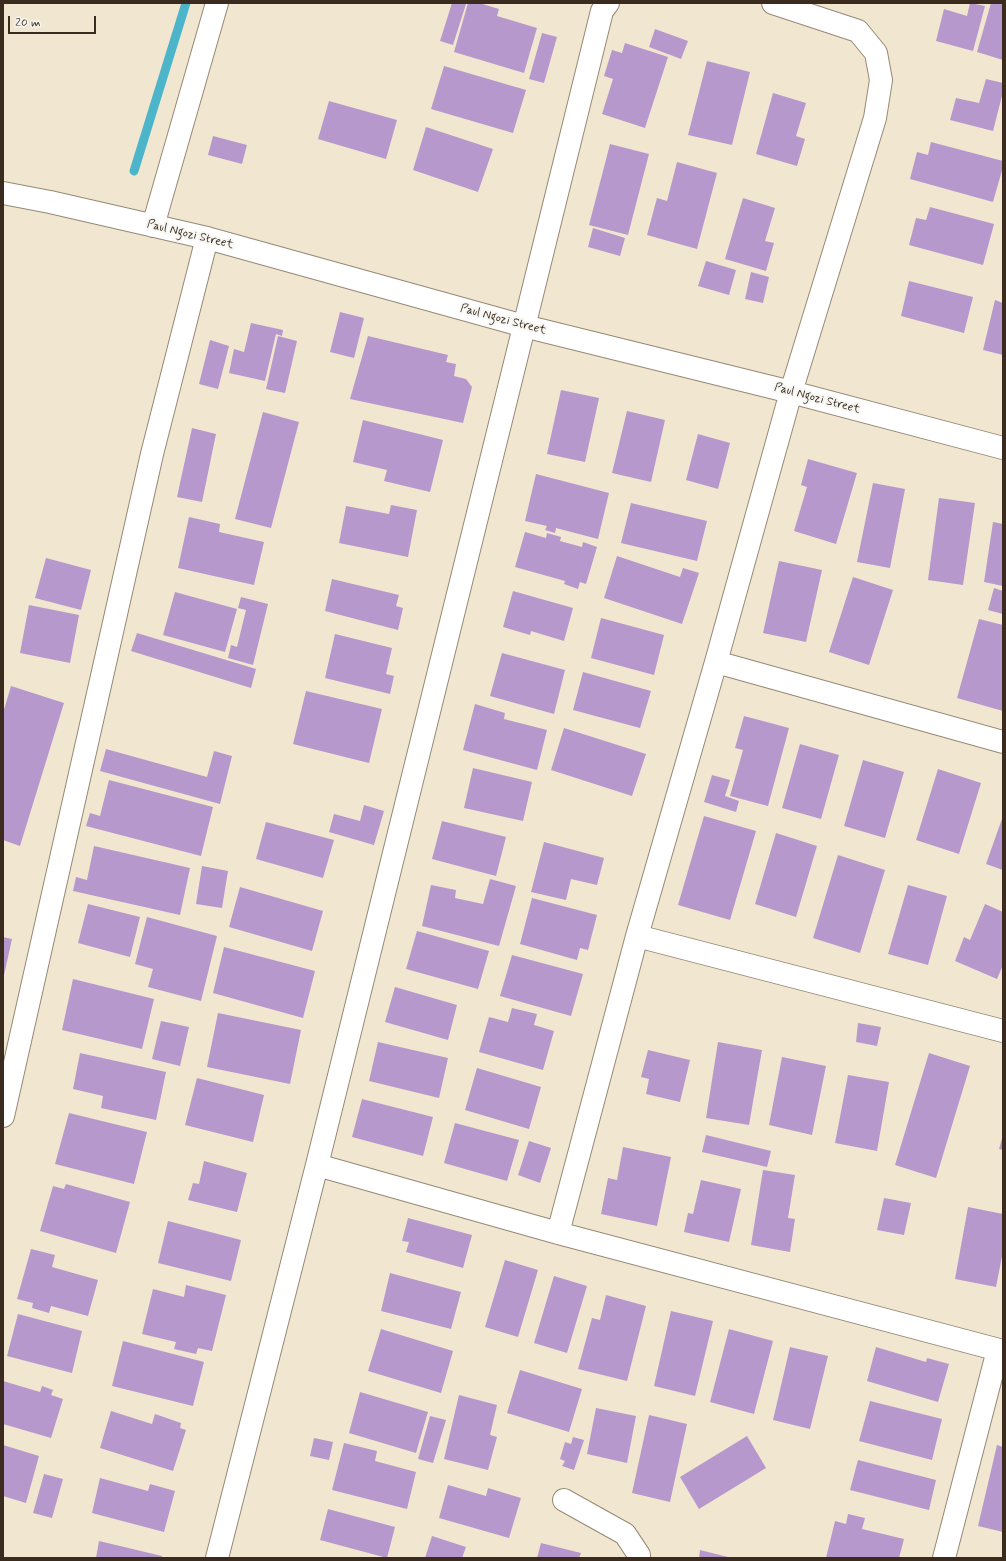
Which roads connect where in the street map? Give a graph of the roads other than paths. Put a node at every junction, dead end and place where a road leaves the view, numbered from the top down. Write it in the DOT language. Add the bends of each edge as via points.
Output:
graph roads {
  1 [pos="217,3"];
  2 [pos="608,3"];
  3 [pos="773,3"];
  4 [pos="3,193"];
  5 [pos="153,226"];
  6 [pos="207,238"];
  7 [pos="524,326"];
  8 [pos="791,392"];
  9 [pos="1003,448"];
  10 [pos="716,662"];
  11 [pos="1003,742"];
  12 [pos="637,936"];
  13 [pos="1003,1031"];
  14 [pos="3,1116"];
  15 [pos="317,1165"];
  16 [pos="558,1233"];
  17 [pos="1000,1351"];
  18 [pos="564,1500"];
  19 [pos="218,1558"];
  20 [pos="639,1558"];
  21 [pos="944,1558"];
  1 -- 5 [label="street"];
  2 -- 7 [label="street" via="602,11"];
  3 -- 8 [label="street" via="858,31 876,53 881,80 875,118"];
  4 -- 5 [label="street, Paul Ngozi Street"];
  5 -- 6 [label="street, Paul Ngozi Street"];
  6 -- 7 [label="street, Paul Ngozi Street"];
  6 -- 14 [label="street" via="152,454"];
  7 -- 8 [label="street, Paul Ngozi Street"];
  7 -- 15 [label="street"];
  8 -- 9 [label="street, Paul Ngozi Street"];
  8 -- 10 [label="street"];
  10 -- 11 [label="street"];
  10 -- 12 [label="street"];
  12 -- 13 [label="street"];
  12 -- 16 [label="street"];
  15 -- 16 [label="street"];
  15 -- 19 [label="street"];
  16 -- 17 [label="street"];
  17 -- 21 [label="street"];
  18 -- 20 [label="street" via="625,1534 639,1554"];
}
